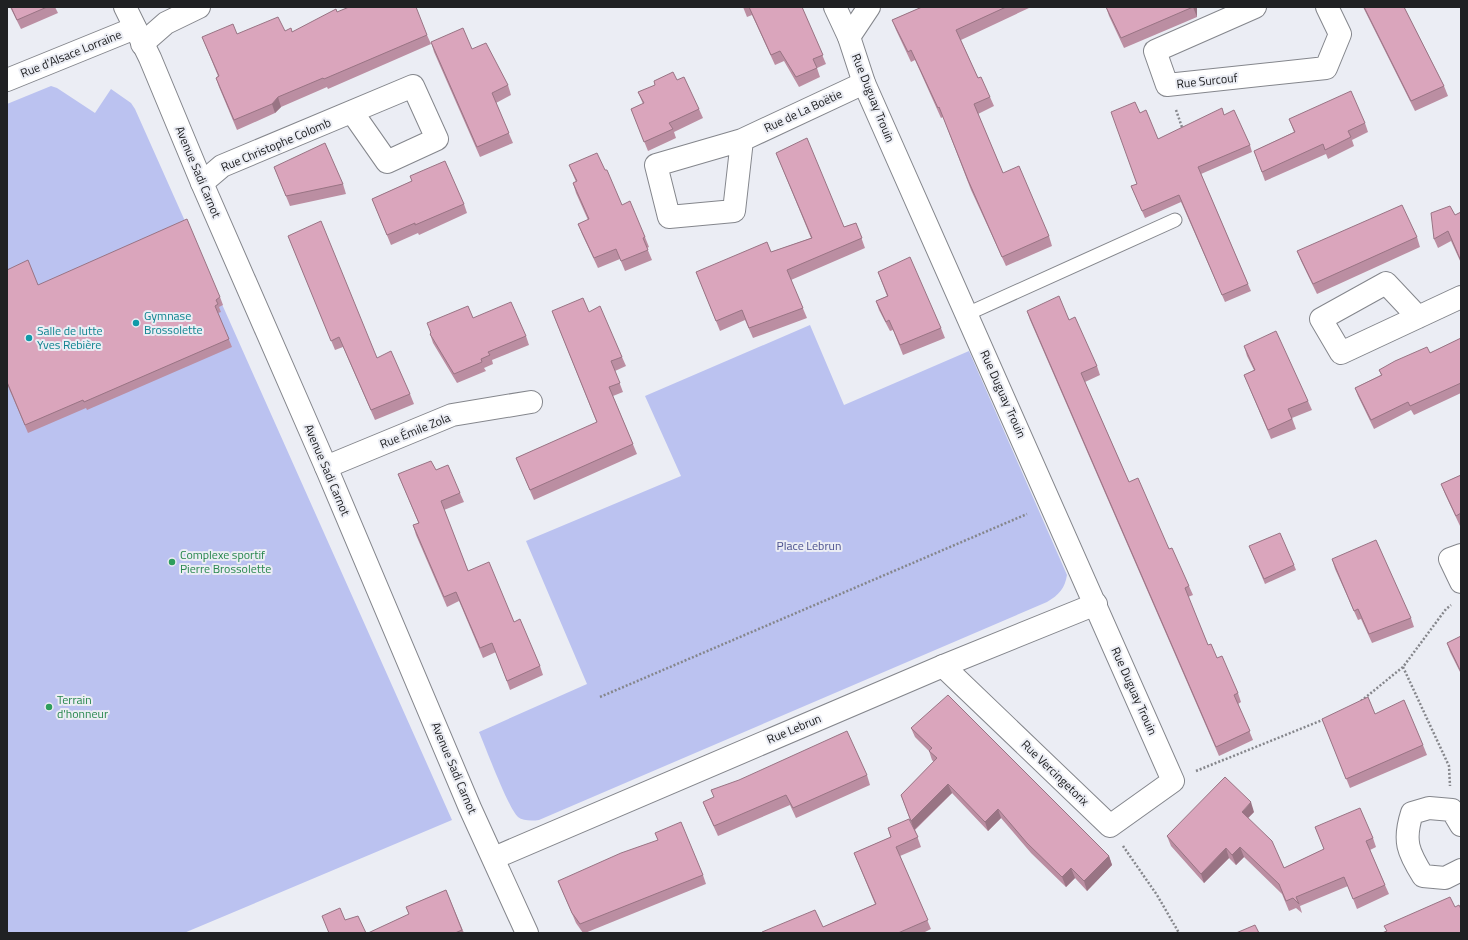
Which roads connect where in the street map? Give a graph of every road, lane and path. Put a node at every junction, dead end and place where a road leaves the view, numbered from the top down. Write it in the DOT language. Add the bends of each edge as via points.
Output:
graph roads {
  1 [pos="126,7"];
  2 [pos="199,7"];
  3 [pos="836,7"];
  4 [pos="869,7"];
  5 [pos="1255,7"];
  6 [pos="1327,7"];
  7 [pos="138,36"];
  8 [pos="849,37"];
  9 [pos="7,80"];
  10 [pos="864,82"];
  11 [pos="1167,85"];
  12 [pos="352,112"];
  13 [pos="1186,136"];
  14 [pos="742,140"];
  15 [pos="202,183"];
  16 [pos="1175,220"];
  17 [pos="1461,297"];
  18 [pos="967,314"];
  19 [pos="1418,317"];
  20 [pos="531,402"];
  21 [pos="326,467"];
  22 [pos="1051,504"];
  23 [pos="1461,555"];
  24 [pos="1458,592"];
  25 [pos="1096,604"];
  26 [pos="943,666"];
  27 [pos="1403,667"];
  28 [pos="600,697"];
  29 [pos="1358,704"];
  30 [pos="1331,717"];
  31 [pos="1173,780"];
  32 [pos="1456,817"];
  33 [pos="1110,826"];
  34 [pos="494,858"];
  35 [pos="1461,870"];
  36 [pos="527,933"];
  37 [pos="1179,933"];
  1 -- 7 [label="street, Avenue Sadi Carnot"];
  2 -- 7 [label="street"];
  3 -- 8 [label="street, Rue Duguay Trouin"];
  4 -- 8 [label="street"];
  5 -- 11 [label="street, Rue Surcouf" via="1155,51"];
  6 -- 11 [label="street, Rue Surcouf" via="1340,34 1326,68"];
  7 -- 9 [label="street, Rue d'Alsace Lorraine"];
  7 -- 15 [label="street, Avenue Sadi Carnot" via="150,58"];
  8 -- 10 [label="street, Rue Duguay Trouin"];
  10 -- 14 [label="street, Rue de La Boëtie"];
  10 -- 18 [label="street, Rue Duguay Trouin"];
  11 -- 13 [label="path"];
  12 -- 15 [label="street, Rue Christophe Colomb" via="222,166"];
  14 -- 14 [label="street, Rue de La Boëtie" via="734,211 669,217 656,165"];
  15 -- 21 [label="street, Avenue Sadi Carnot"];
  16 -- 18 [label="lane"];
  17 -- 19 [label="street"];
  18 -- 22 [label="street, Rue Duguay Trouin"];
  20 -- 21 [label="street, Rue Émile Zola" via="452,415"];
  21 -- 34 [label="street, Avenue Sadi Carnot" via="470,808"];
  22 -- 25 [label="street, Rue Duguay Trouin"];
  22 -- 28 [label="path"];
  23 -- 24 [label="street" via="1450,559"];
  24 -- 27 [label="path"];
  25 -- 26 [label="street, Rue Lebrun"];
  25 -- 31 [label="street, Rue Duguay Trouin"];
  26 -- 33 [label="street, Rue Vercingetorix"];
  26 -- 34 [label="street, Rue Lebrun"];
  27 -- 29 [label="path"];
  27 -- 32 [label="path" via="1449,766"];
  30 -- 31 [label="path"];
  31 -- 33 [label="street"];
  32 -- 35 [label="street" via="1429,808 1412,813 1406,830 1410,856 1423,876 1445,878"];
  33 -- 37 [label="path" via="1157,895"];
  34 -- 36 [label="street, Avenue Sadi Carnot"];
}
